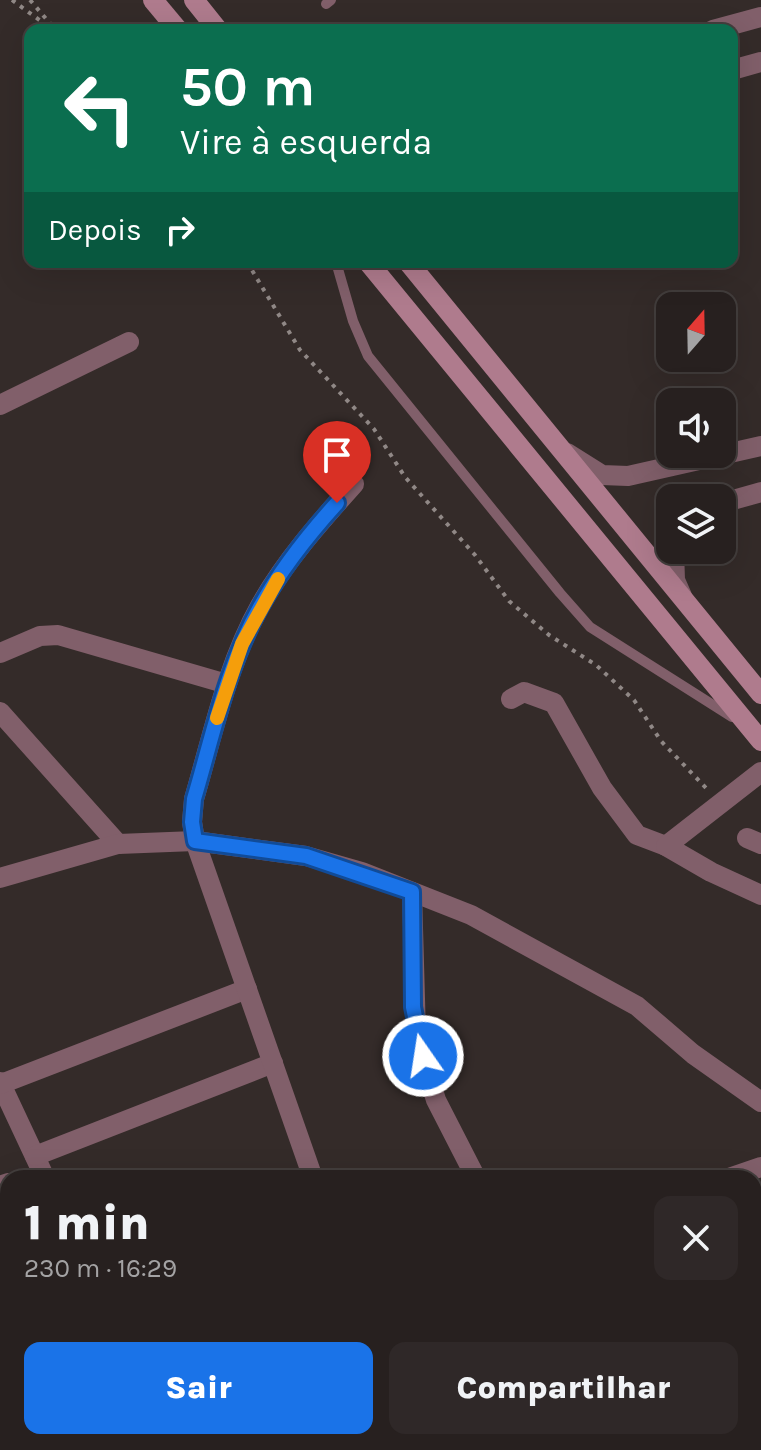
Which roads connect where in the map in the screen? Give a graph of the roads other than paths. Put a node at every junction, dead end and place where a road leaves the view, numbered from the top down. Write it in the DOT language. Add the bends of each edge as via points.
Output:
graph roads {
  1 [pos="153,0"];
  2 [pos="194,0"];
  3 [pos="761,17"];
  4 [pos="173,24"];
  5 [pos="213,24"];
  6 [pos="735,24"];
  7 [pos="761,62"];
  8 [pos="738,68"];
  9 [pos="338,268"];
  10 [pos="373,268"];
  11 [pos="413,268"];
  12 [pos="129,342"];
  13 [pos="0,405"];
  14 [pos="553,440"];
  15 [pos="761,446"];
  16 [pos="354,484"];
  17 [pos="761,492"];
  18 [pos="736,499"];
  19 [pos="674,564"];
  20 [pos="684,599"];
  21 [pos="0,653"];
  22 [pos="227,684"];
  23 [pos="761,694"];
  24 [pos="511,699"];
  25 [pos="0,712"];
  26 [pos="758,737"];
  27 [pos="761,772"];
  28 [pos="195,841"];
  29 [pos="118,844"];
  30 [pos="666,846"];
  31 [pos="0,878"];
  32 [pos="412,892"];
  33 [pos="761,895"];
  34 [pos="247,989"];
  35 [pos="273,1063"];
  36 [pos="0,1083"];
  37 [pos="761,1102"];
  38 [pos="40,1168"];
  39 [pos="310,1170"];
  40 [pos="472,1170"];
  1 -- 4 [label="street"];
  2 -- 5 [label="street"];
  3 -- 6 [label="street"];
  7 -- 8 [label="street"];
  9 -- 26 [label="lane" via="368,356 590,627"];
  10 -- 26 [label="street"];
  11 -- 14 [label="street"];
  12 -- 13 [label="street"];
  14 -- 15 [label="street" via="602,475 628,476"];
  14 -- 20 [label="street"];
  16 -- 22 [label="street" via="303,542 260,606"];
  17 -- 18 [label="street"];
  19 -- 20 [label="street"];
  20 -- 23 [label="street"];
  21 -- 22 [label="street" via="58,635"];
  22 -- 28 [label="street" via="194,799"];
  24 -- 30 [label="street" via="524,692 554,703 602,788 637,835"];
  25 -- 29 [label="street"];
  27 -- 30 [label="street"];
  28 -- 29 [label="street"];
  28 -- 32 [label="street" via="306,856"];
  28 -- 34 [label="street"];
  29 -- 31 [label="street"];
  30 -- 33 [label="street"];
  32 -- 37 [label="street" via="471,915 637,1006"];
  32 -- 40 [label="street" via="416,1034 436,1100"];
  34 -- 35 [label="street"];
  34 -- 36 [label="street"];
  35 -- 38 [label="street"];
  35 -- 39 [label="street"];
  36 -- 38 [label="street"];
}
